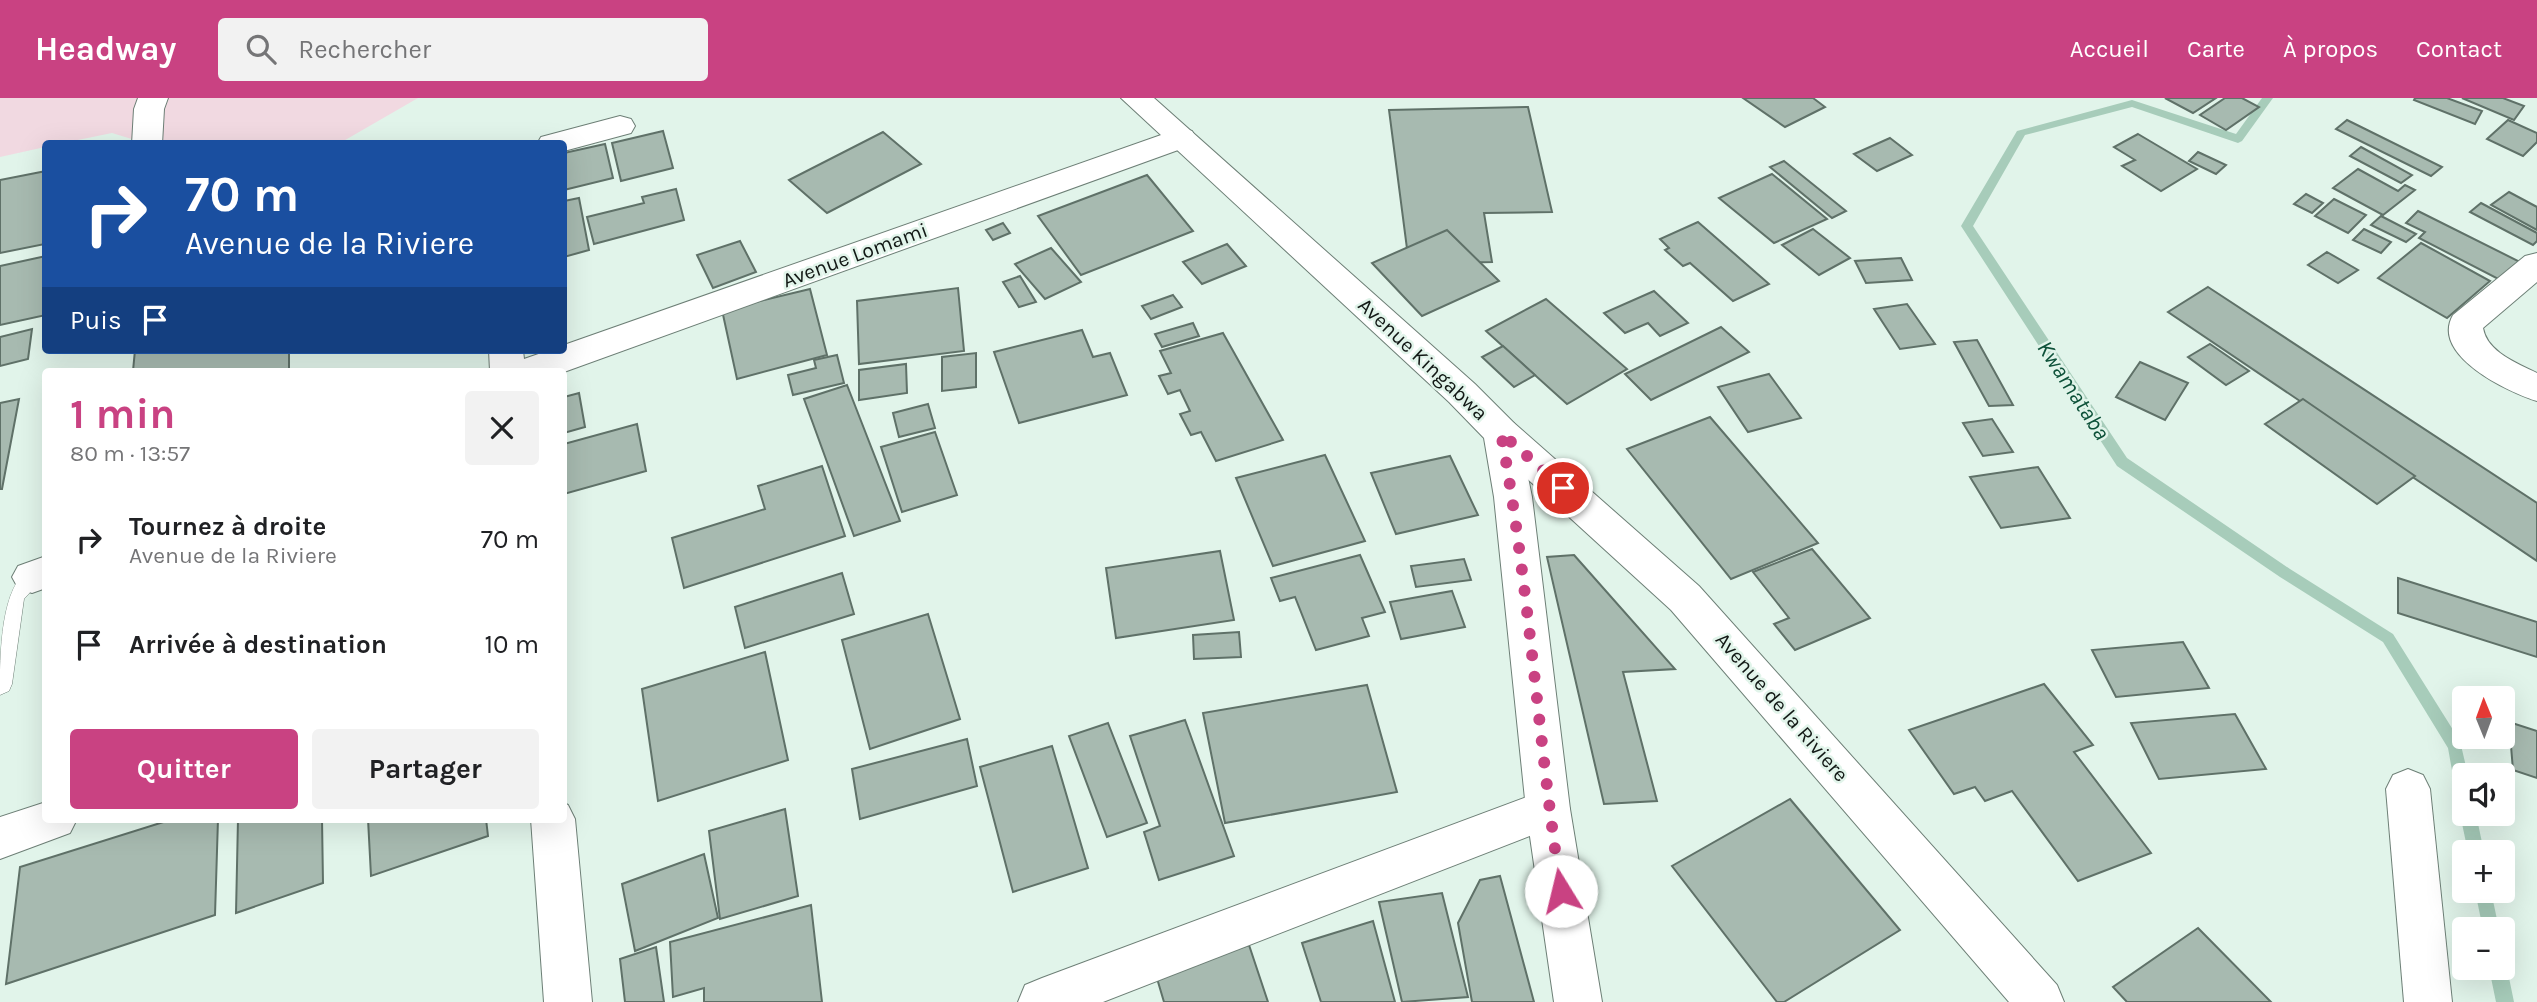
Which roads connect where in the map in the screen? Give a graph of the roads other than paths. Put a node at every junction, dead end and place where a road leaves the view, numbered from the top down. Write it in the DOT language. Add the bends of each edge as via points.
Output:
graph roads {
  1 [pos="153,98"];
  2 [pos="1136,98"];
  3 [pos="620,126"];
  4 [pos="1181,138"];
  5 [pos="147,140"];
  6 [pos="567,140"];
  7 [pos="2537,264"];
  8 [pos="537,368"];
  9 [pos="2537,388"];
  10 [pos="1501,433"];
  11 [pos="39,575"];
  12 [pos="0,684"];
  13 [pos="2408,789"];
  14 [pos="1548,809"];
  15 [pos="43,823"];
  16 [pos="553,823"];
  17 [pos="0,838"];
  18 [pos="568,1002"];
  19 [pos="1042,1002"];
  20 [pos="1578,1002"];
  21 [pos="2040,1002"];
  22 [pos="2428,1002"];
  1 -- 5 [label="street"];
  2 -- 4 [label="street, Avenue Kingabwa"];
  3 -- 6 [label="street"];
  4 -- 8 [label="street, Avenue Lomami"];
  4 -- 10 [label="street, Avenue Kingabwa"];
  7 -- 9 [label="street" via="2465,324 2465,333 2484,358"];
  10 -- 14 [label="street, Avenue Kingabwa" via="1513,497"];
  10 -- 21 [label="street, Avenue de la Riviere" via="1685,598"];
  11 -- 12 [label="lane" via="20,586 13,598"];
  13 -- 22 [label="street"];
  14 -- 19 [label="street"];
  14 -- 20 [label="street, Avenue Kingabwa"];
  15 -- 17 [label="street"];
  16 -- 18 [label="street"];
}
